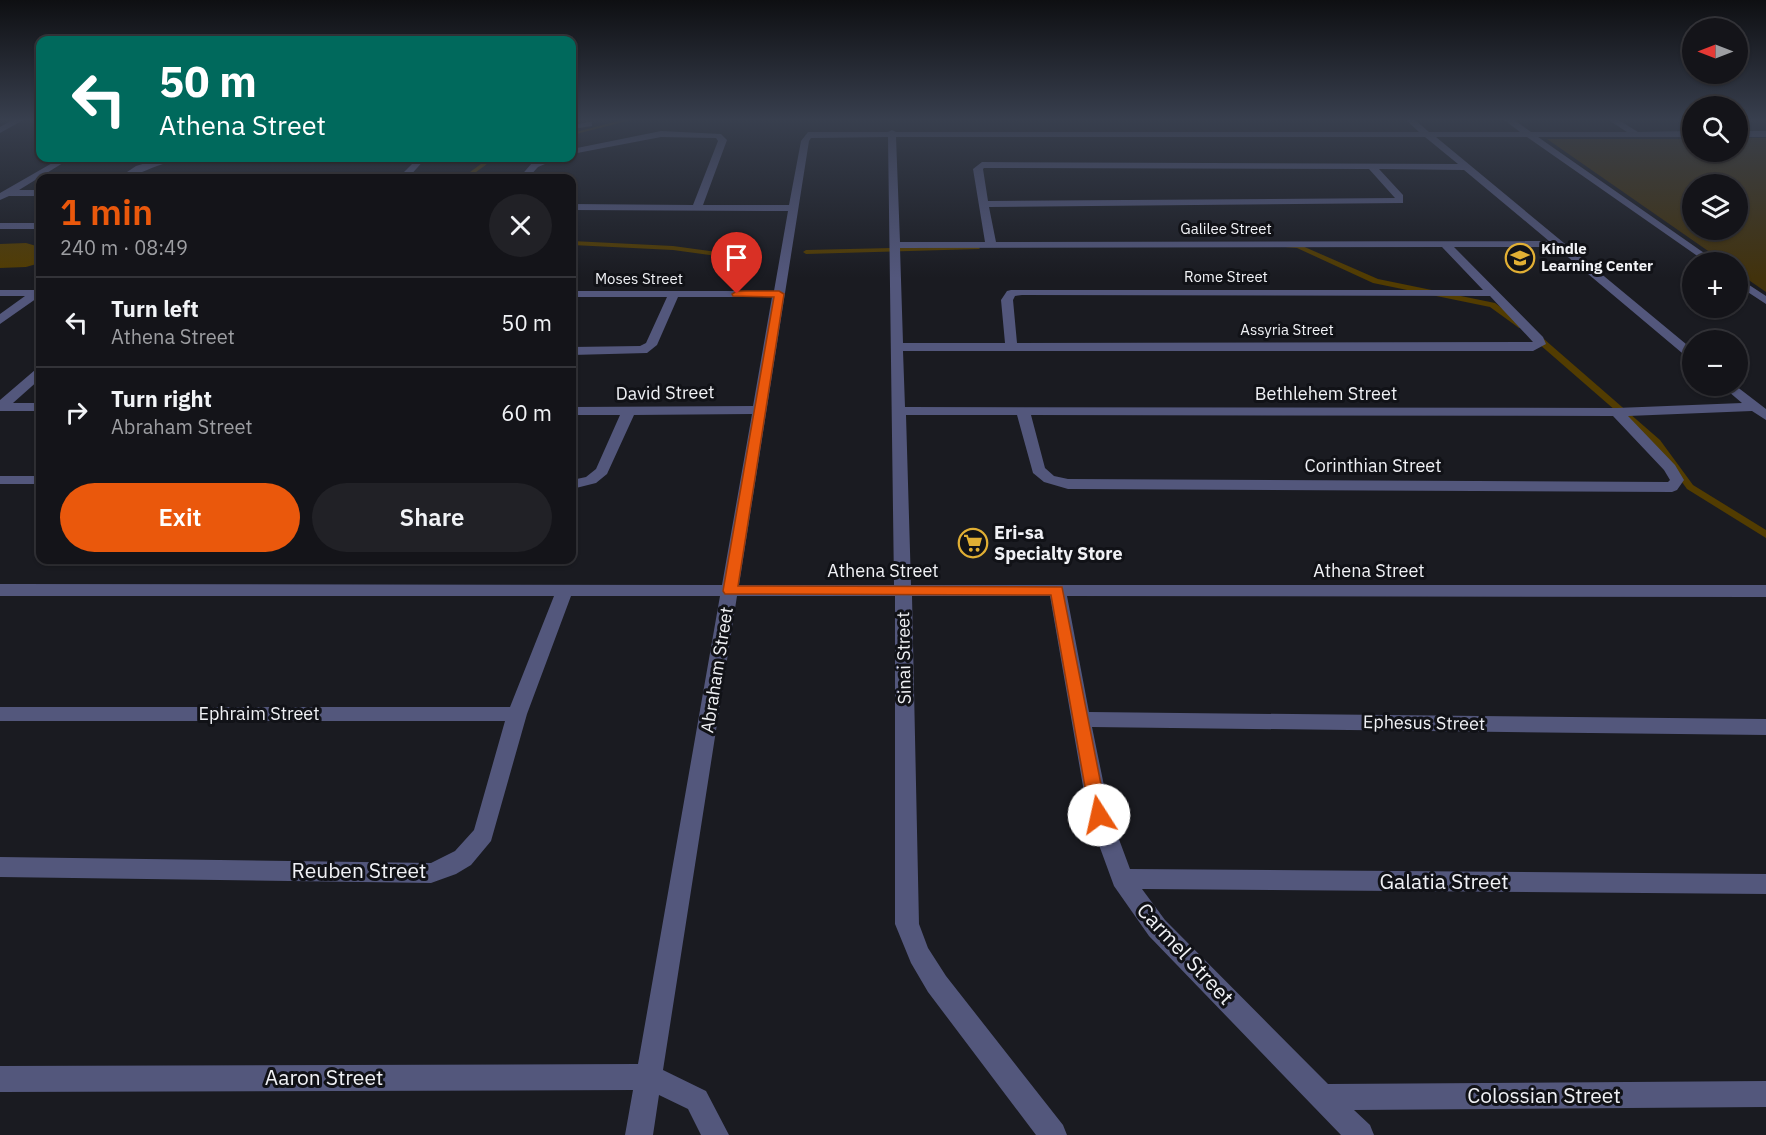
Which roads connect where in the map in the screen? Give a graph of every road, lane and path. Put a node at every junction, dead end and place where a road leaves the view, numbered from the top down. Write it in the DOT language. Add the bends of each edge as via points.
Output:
graph roads {
  1 [pos="710,172"];
  2 [pos="799,172"];
  3 [pos="893,172"];
  4 [pos="978,172"];
  5 [pos="1377,172"];
  6 [pos="1474,172"];
  7 [pos="1583,172"];
  8 [pos="36,176"];
  9 [pos="36,193"];
  10 [pos="3,195"];
  11 [pos="983,204"];
  12 [pos="576,207"];
  13 [pos="793,208"];
  14 [pos="696,209"];
  15 [pos="0,226"];
  16 [pos="36,226"];
  17 [pos="1559,244"];
  18 [pos="894,245"];
  19 [pos="991,245"];
  20 [pos="1446,245"];
  21 [pos="1698,252"];
  22 [pos="1748,288"];
  23 [pos="0,293"];
  24 [pos="36,293"];
  25 [pos="1494,293"];
  26 [pos="576,294"];
  27 [pos="674,294"];
  28 [pos="779,294"];
  29 [pos="36,295"];
  30 [pos="1766,301"];
  31 [pos="0,320"];
  32 [pos="1011,346"];
  33 [pos="896,347"];
  34 [pos="1682,347"];
  35 [pos="576,351"];
  36 [pos="36,377"];
  37 [pos="1741,396"];
  38 [pos="0,407"];
  39 [pos="36,407"];
  40 [pos="1755,407"];
  41 [pos="760,410"];
  42 [pos="576,411"];
  43 [pos="898,411"];
  44 [pos="1023,411"];
  45 [pos="628,412"];
  46 [pos="1617,412"];
  47 [pos="1766,416"];
  48 [pos="0,480"];
  49 [pos="36,480"];
  50 [pos="576,483"];
  51 [pos="0,590"];
  52 [pos="565,590"];
  53 [pos="903,590"];
  54 [pos="1057,590"];
  55 [pos="730,591"];
  56 [pos="1766,591"];
  57 [pos="0,714"];
  58 [pos="517,714"];
  59 [pos="1081,719"];
  60 [pos="1766,727"];
  61 [pos="0,867"];
  62 [pos="1122,879"];
  63 [pos="1766,884"];
  64 [pos="649,1077"];
  65 [pos="0,1079"];
  66 [pos="1766,1094"];
  67 [pos="1323,1097"];
  68 [pos="639,1135"];
  69 [pos="715,1135"];
  70 [pos="1053,1135"];
  71 [pos="1360,1135"];
  1 -- 14 [label="street"];
  2 -- 13 [label="street, Abraham Street"];
  3 -- 18 [label="street, Sinai Street"];
  4 -- 11 [label="street"];
  5 -- 11 [label="street" via="1400,201"];
  6 -- 17 [label="street"];
  7 -- 21 [label="street"];
  8 -- 10 [label="street"];
  9 -- 10 [label="street"];
  11 -- 19 [label="street"];
  12 -- 14 [label="street"];
  13 -- 14 [label="street"];
  13 -- 28 [label="street, Abraham Street"];
  15 -- 16 [label="street"];
  17 -- 20 [label="street, Galilee Street"];
  17 -- 34 [label="street"];
  18 -- 19 [label="street, Galilee Street"];
  18 -- 33 [label="street, Sinai Street"];
  19 -- 20 [label="street, Galilee Street"];
  20 -- 25 [label="street, Assyria Street"];
  22 -- 30 [label="street"];
  23 -- 24 [label="street"];
  25 -- 32 [label="street, Rome Street" via="1011,293 1007,300"];
  25 -- 32 [label="street, Assyria Street" via="1540,344"];
  26 -- 27 [label="street, Moses Street"];
  27 -- 28 [label="street, Moses Street"];
  27 -- 35 [label="street" via="651,345 643,350"];
  28 -- 41 [label="street, Abraham Street"];
  29 -- 31 [label="street"];
  32 -- 33 [label="street, Assyria Street"];
  33 -- 43 [label="street, Sinai Street"];
  36 -- 38 [label="street"];
  37 -- 40 [label="street"];
  38 -- 39 [label="street"];
  40 -- 46 [label="street, Bethlehem Street"];
  40 -- 47 [label="street"];
  41 -- 45 [label="street, David Street"];
  41 -- 55 [label="street, Abraham Street"];
  42 -- 45 [label="street, David Street"];
  43 -- 44 [label="street, Bethlehem Street"];
  43 -- 53 [label="street, Sinai Street"];
  44 -- 46 [label="street, Bethlehem Street"];
  44 -- 46 [label="street, Corinthian Street" via="1038,470 1049,479 1068,484 1672,487 1677,480 1670,468"];
  45 -- 50 [label="street" via="603,471 591,480"];
  48 -- 49 [label="street"];
  51 -- 52 [label="street, Athena Street"];
  52 -- 55 [label="street, Athena Street"];
  52 -- 58 [label="street, Reuben Street"];
  53 -- 54 [label="street, Athena Street"];
  53 -- 55 [label="street, Athena Street"];
  53 -- 70 [label="street, Sinai Street" via="907,924 919,955 937,984"];
  54 -- 56 [label="street, Athena Street"];
  54 -- 59 [label="street, Carmel Street"];
  55 -- 64 [label="street, Abraham Street"];
  57 -- 58 [label="street, Ephraim Street"];
  58 -- 61 [label="street, Reuben Street" via="483,834 462,858 431,873"];
  59 -- 60 [label="street, Ephesus Street"];
  59 -- 62 [label="street, Carmel Street" via="1107,847"];
  62 -- 63 [label="street, Galatia Street"];
  62 -- 67 [label="street, Carmel Street" via="1157,928"];
  64 -- 65 [label="street, Aaron Street"];
  64 -- 68 [label="street, Abraham Street"];
  64 -- 69 [label="street" via="697,1100"];
  66 -- 67 [label="street, Colossian Street"];
  67 -- 71 [label="street, Carmel Street"];
}
